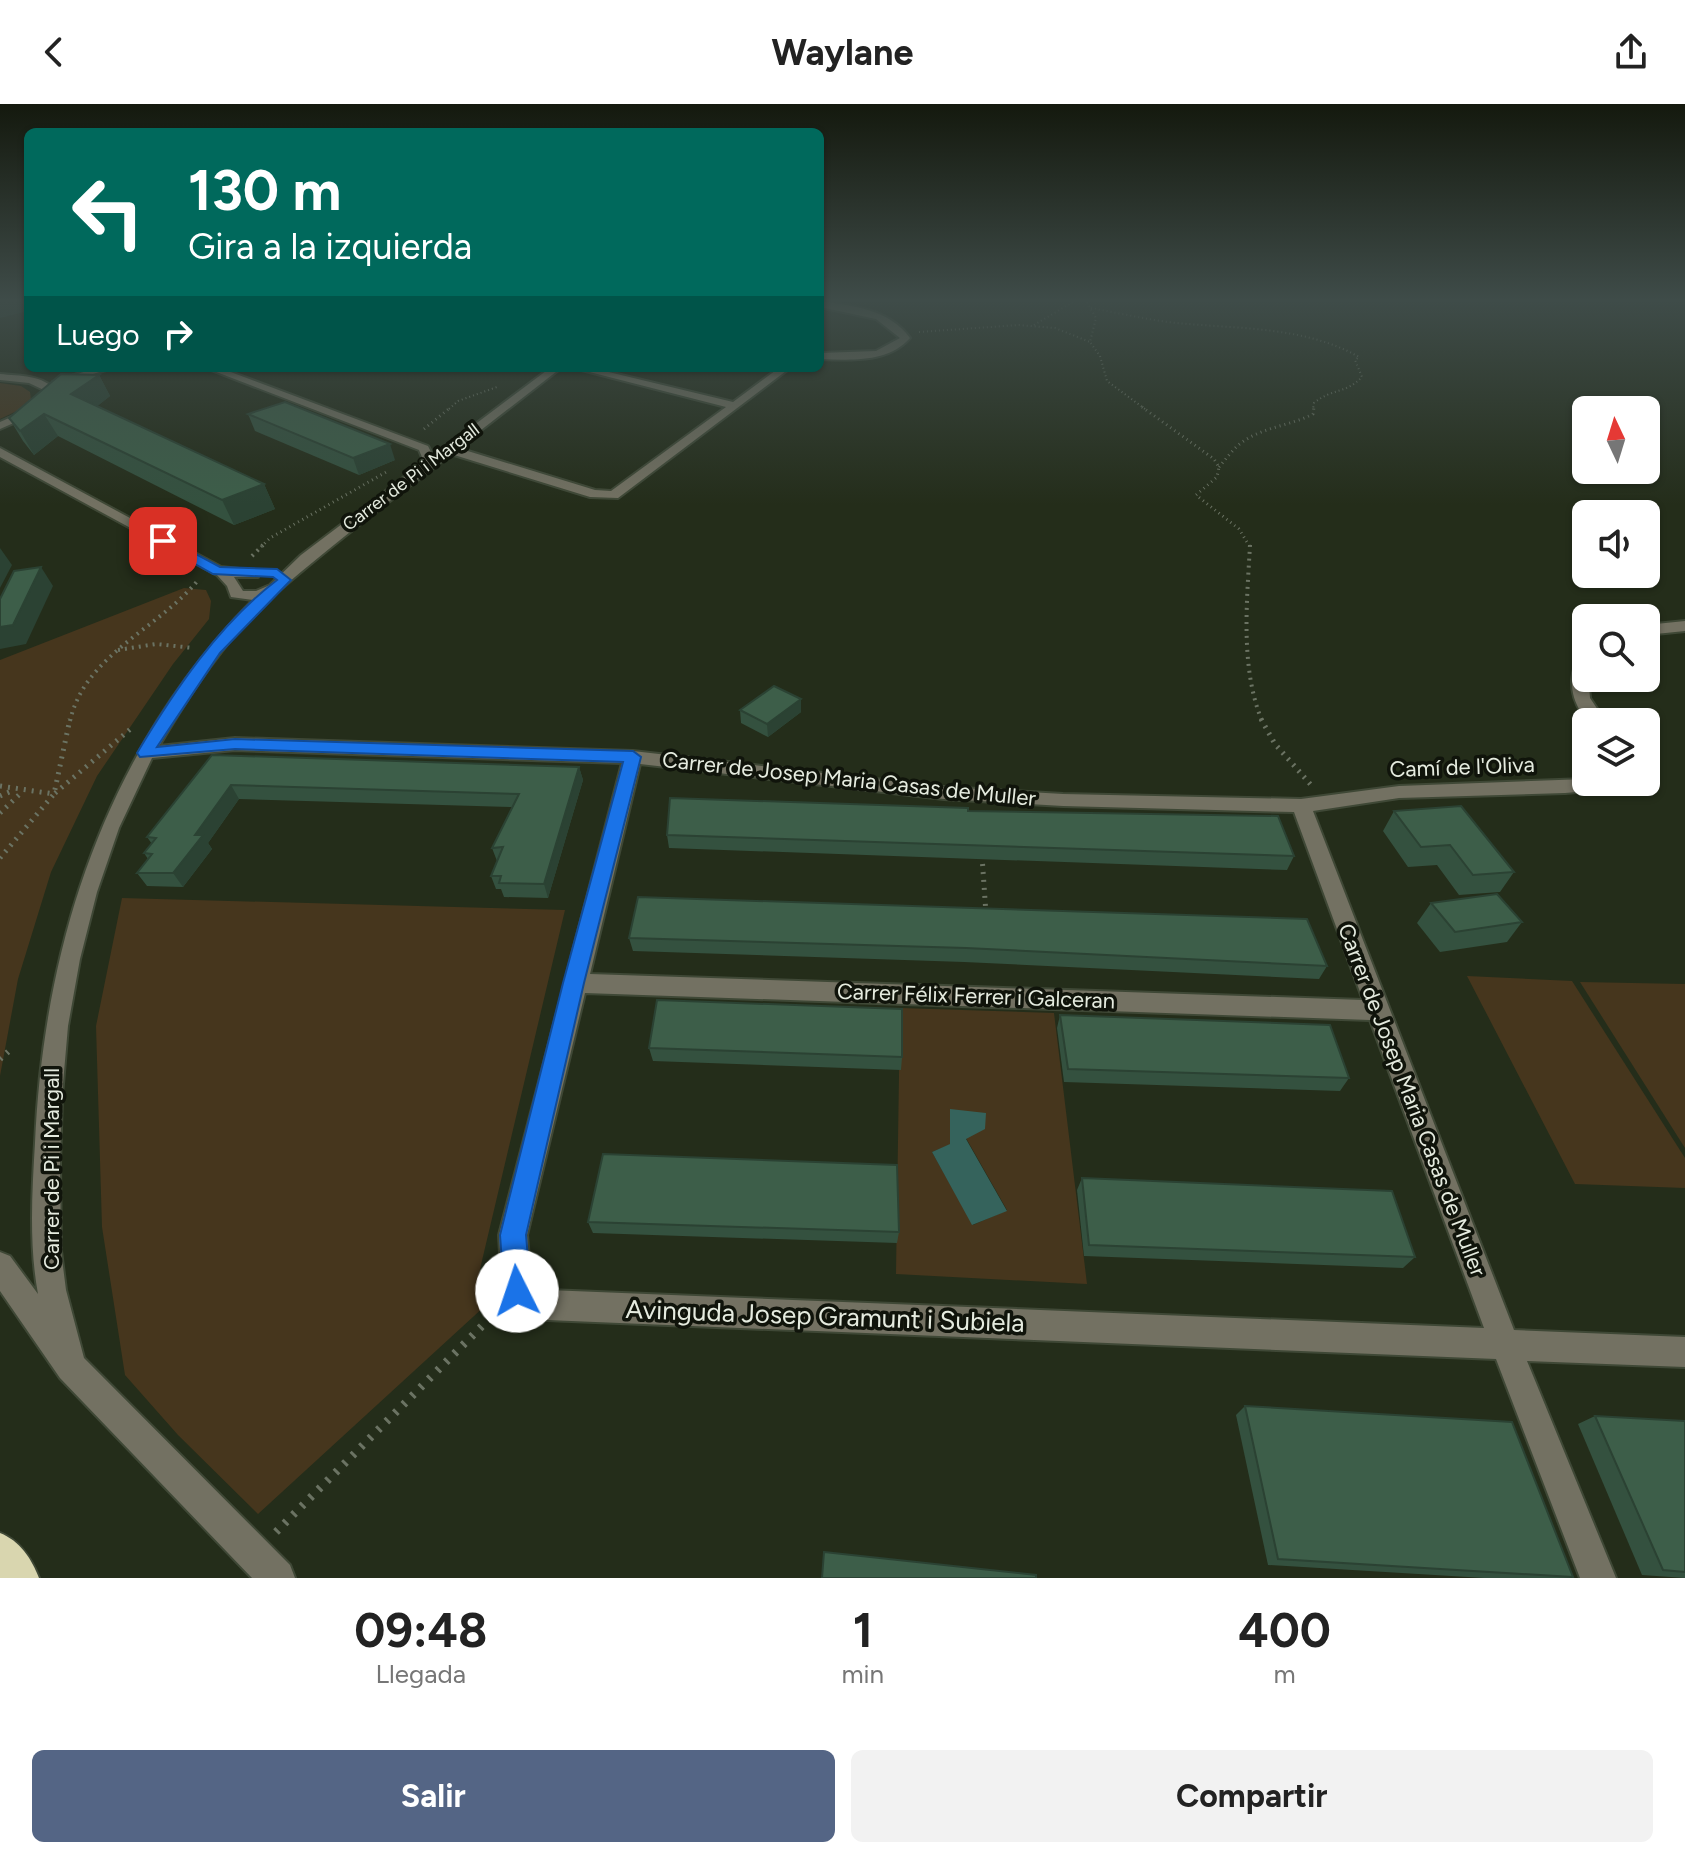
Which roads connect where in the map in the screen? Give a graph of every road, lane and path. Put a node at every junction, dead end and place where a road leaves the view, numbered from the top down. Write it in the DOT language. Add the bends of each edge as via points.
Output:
graph roads {
  1 [pos="1103,368"];
  2 [pos="1358,368"];
  3 [pos="67,372"];
  4 [pos="94,372"];
  5 [pos="222,372"];
  6 [pos="551,372"];
  7 [pos="596,372"];
  8 [pos="779,372"];
  9 [pos="0,377"];
  10 [pos="31,380"];
  11 [pos="503,384"];
  12 [pos="47,386"];
  13 [pos="733,405"];
  14 [pos="0,426"];
  15 [pos="422,433"];
  16 [pos="447,449"];
  17 [pos="0,452"];
  18 [pos="430,462"];
  19 [pos="1219,467"];
  20 [pos="397,471"];
  21 [pos="246,558"];
  22 [pos="222,572"];
  23 [pos="253,574"];
  24 [pos="278,576"];
  25 [pos="199,579"];
  26 [pos="238,591"];
  27 [pos="268,593"];
  28 [pos="1685,626"];
  29 [pos="1660,629"];
  30 [pos="233,630"];
  31 [pos="193,648"];
  32 [pos="114,652"];
  33 [pos="134,726"];
  34 [pos="145,753"];
  35 [pos="633,757"];
  36 [pos="0,786"];
  37 [pos="1572,786"];
  38 [pos="14,790"];
  39 [pos="23,791"];
  40 [pos="54,794"];
  41 [pos="977,795"];
  42 [pos="0,796"];
  43 [pos="1327,802"];
  44 [pos="1301,806"];
  45 [pos="0,813"];
  46 [pos="0,858"];
  47 [pos="986,919"];
  48 [pos="574,983"];
  49 [pos="1379,1010"];
  50 [pos="11,1049"];
  51 [pos="0,1059"];
  52 [pos="0,1266"];
  53 [pos="517,1291"];
  54 [pos="1504,1342"];
  55 [pos="1685,1352"];
  56 [pos="71,1367"];
  57 [pos="255,1552"];
  58 [pos="0,1554"];
  59 [pos="18,1578"];
  60 [pos="277,1578"];
  61 [pos="1598,1578"];
  1 -- 19 [label="path" via="1107,381"];
  2 -- 19 [label="path" via="1362,377 1354,387 1329,391 1314,403 1313,414 1240,443"];
  3 -- 10 [label="street"];
  4 -- 12 [label="street"];
  5 -- 18 [label="street" via="424,448"];
  6 -- 16 [label="street, Carrer de Pi i Margall"];
  7 -- 13 [label="street"];
  8 -- 13 [label="street"];
  9 -- 10 [label="street"];
  10 -- 12 [label="street"];
  11 -- 15 [label="path" via="458,401"];
  12 -- 14 [label="street" via="51,391 43,405"];
  13 -- 16 [label="street" via="614,495 594,494"];
  16 -- 18 [label="street, Carrer de Pi i Margall"];
  17 -- 22 [label="street"];
  18 -- 24 [label="street, Carrer de Pi i Margall"];
  19 -- 43 [label="path" via="1217,477 1196,495 1204,507 1233,521 1250,544 1246,631 1261,718 1287,759"];
  20 -- 21 [label="path" via="382,472 321,506"];
  22 -- 23 [label="street"];
  22 -- 26 [label="street"];
  23 -- 24 [label="street"];
  23 -- 26 [label="street"];
  24 -- 27 [label="street, Carrer de Pi i Margall"];
  25 -- 32 [label="path" via="182,600"];
  26 -- 27 [label="street"];
  26 -- 30 [label="street, Carrer de Pi i Margall"];
  27 -- 30 [label="street, Carrer de Pi i Margall"];
  28 -- 29 [label="street"];
  30 -- 34 [label="street, Carrer de Pi i Margall" via="183,693"];
  31 -- 32 [label="path" via="179,643"];
  32 -- 40 [label="path" via="74,703"];
  33 -- 40 [label="path"];
  34 -- 35 [label="street, Carrer de Josep Maria Casas de Muller" via="235,744"];
  34 -- 56 [label="street, Carrer de Pi i Margall" via="85,890 55,1023 47,1104 49,1278"];
  35 -- 41 [label="street, Carrer de Josep Maria Casas de Muller"];
  35 -- 48 [label="street"];
  36 -- 38 [label="path"];
  37 -- 43 [label="street, Camí de l'Oliva" via="1399,792"];
  38 -- 39 [label="path"];
  38 -- 42 [label="path"];
  39 -- 40 [label="path"];
  39 -- 45 [label="path"];
  40 -- 46 [label="path"];
  41 -- 44 [label="street, Carrer de Josep Maria Casas de Muller"];
  41 -- 47 [label="path"];
  43 -- 44 [label="street, Camí de l'Oliva"];
  44 -- 49 [label="street, Carrer de Josep Maria Casas de Muller"];
  48 -- 49 [label="street, Carrer Félix Ferrer i Galceran"];
  48 -- 53 [label="street" via="513,1235"];
  49 -- 54 [label="street, Carrer de Josep Maria Casas de Muller"];
  50 -- 51 [label="path"];
  52 -- 56 [label="street"];
  53 -- 54 [label="street, Avinguda Josep Gramunt i Subiela" via="547,1305"];
  53 -- 57 [label="path"];
  54 -- 55 [label="street, Avinguda Josep Gramunt i Subiela"];
  54 -- 61 [label="street, Carrer de Josep Maria Casas de Muller"];
  56 -- 57 [label="street"];
  57 -- 60 [label="street"];
  58 -- 59 [label="highway"];
}
